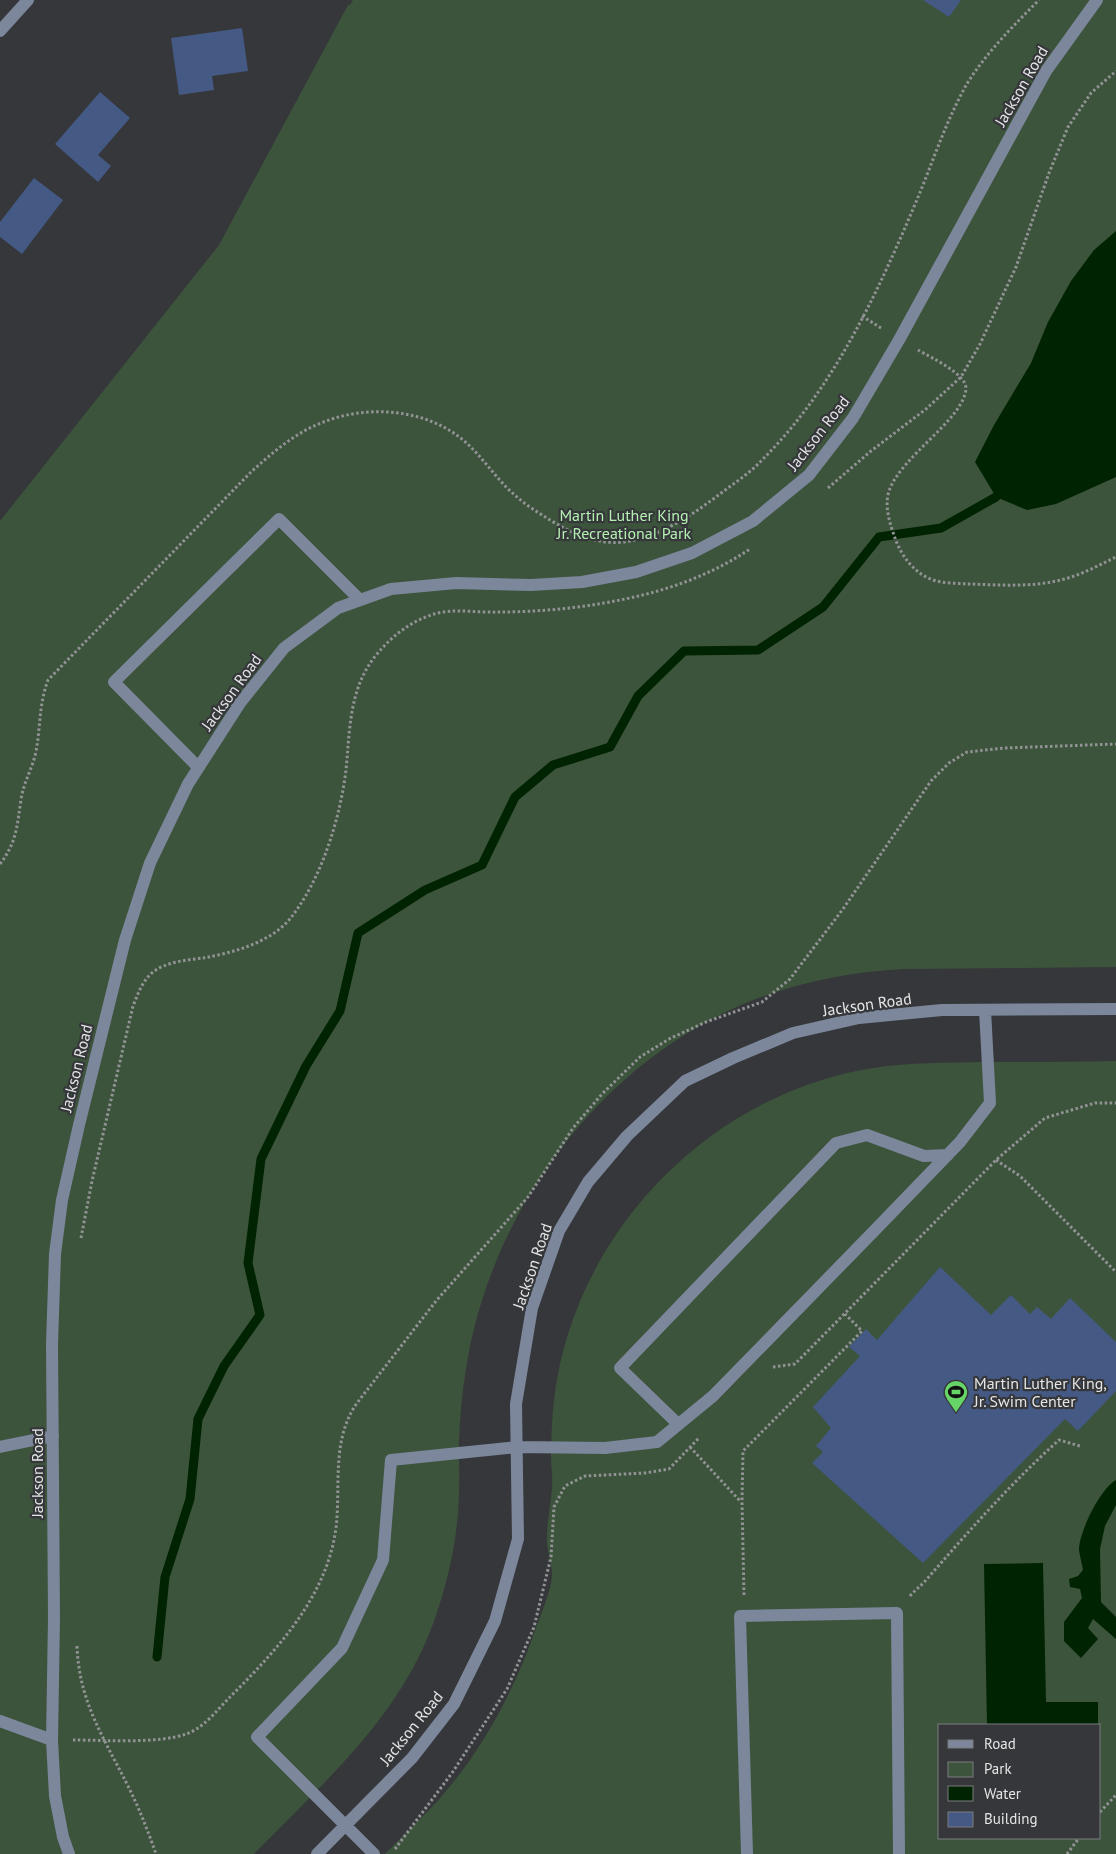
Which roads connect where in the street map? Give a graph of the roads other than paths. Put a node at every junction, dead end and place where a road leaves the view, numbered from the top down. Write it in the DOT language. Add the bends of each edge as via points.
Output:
graph roads {
  1 [pos="28,0"];
  2 [pos="1097,0"];
  3 [pos="0,32"];
  4 [pos="360,600"];
  5 [pos="198,767"];
  6 [pos="1116,1009"];
  7 [pos="986,1010"];
  8 [pos="948,1155"];
  9 [pos="678,1424"];
  10 [pos="53,1436"];
  11 [pos="0,1447"];
  12 [pos="517,1447"];
  13 [pos="0,1721"];
  14 [pos="52,1740"];
  15 [pos="346,1825"];
  16 [pos="69,1854"];
  17 [pos="318,1854"];
  18 [pos="374,1854"];
  19 [pos="747,1854"];
  20 [pos="899,1854"];
  1 -- 3 [label="street"];
  2 -- 4 [label="street, Jackson Road" via="1046,71 853,418 809,475 753,521 692,553 636,572 582,582 456,583 391,589"];
  4 -- 5 [label="street, Jackson Road" via="338,608 284,648 240,703"];
  4 -- 5 [label="street" via="279,519 114,682"];
  5 -- 10 [label="street, Jackson Road" via="150,863 125,940 64,1190 55,1254"];
  6 -- 7 [label="street, Jackson Road"];
  7 -- 8 [label="street" via="990,1103"];
  7 -- 12 [label="street, Jackson Road" via="942,1010 859,1018 793,1033 685,1081 628,1136 588,1182 559,1231 532,1308 516,1404"];
  8 -- 9 [label="street" via="712,1396"];
  8 -- 9 [label="street" via="924,1156 867,1135 836,1143 620,1368"];
  9 -- 12 [label="street" via="657,1442 605,1448"];
  10 -- 11 [label="street"];
  10 -- 14 [label="street, Jackson Road"];
  12 -- 15 [label="street, Jackson Road" via="518,1539 495,1621 454,1704 412,1758"];
  12 -- 15 [label="street" via="391,1460 383,1560 342,1648 257,1737"];
  13 -- 14 [label="street"];
  14 -- 16 [label="street, Jackson Road" via="55,1796"];
  15 -- 17 [label="street, Jackson Road"];
  15 -- 18 [label="street"];
  19 -- 20 [label="street" via="740,1616 897,1613"];
}
